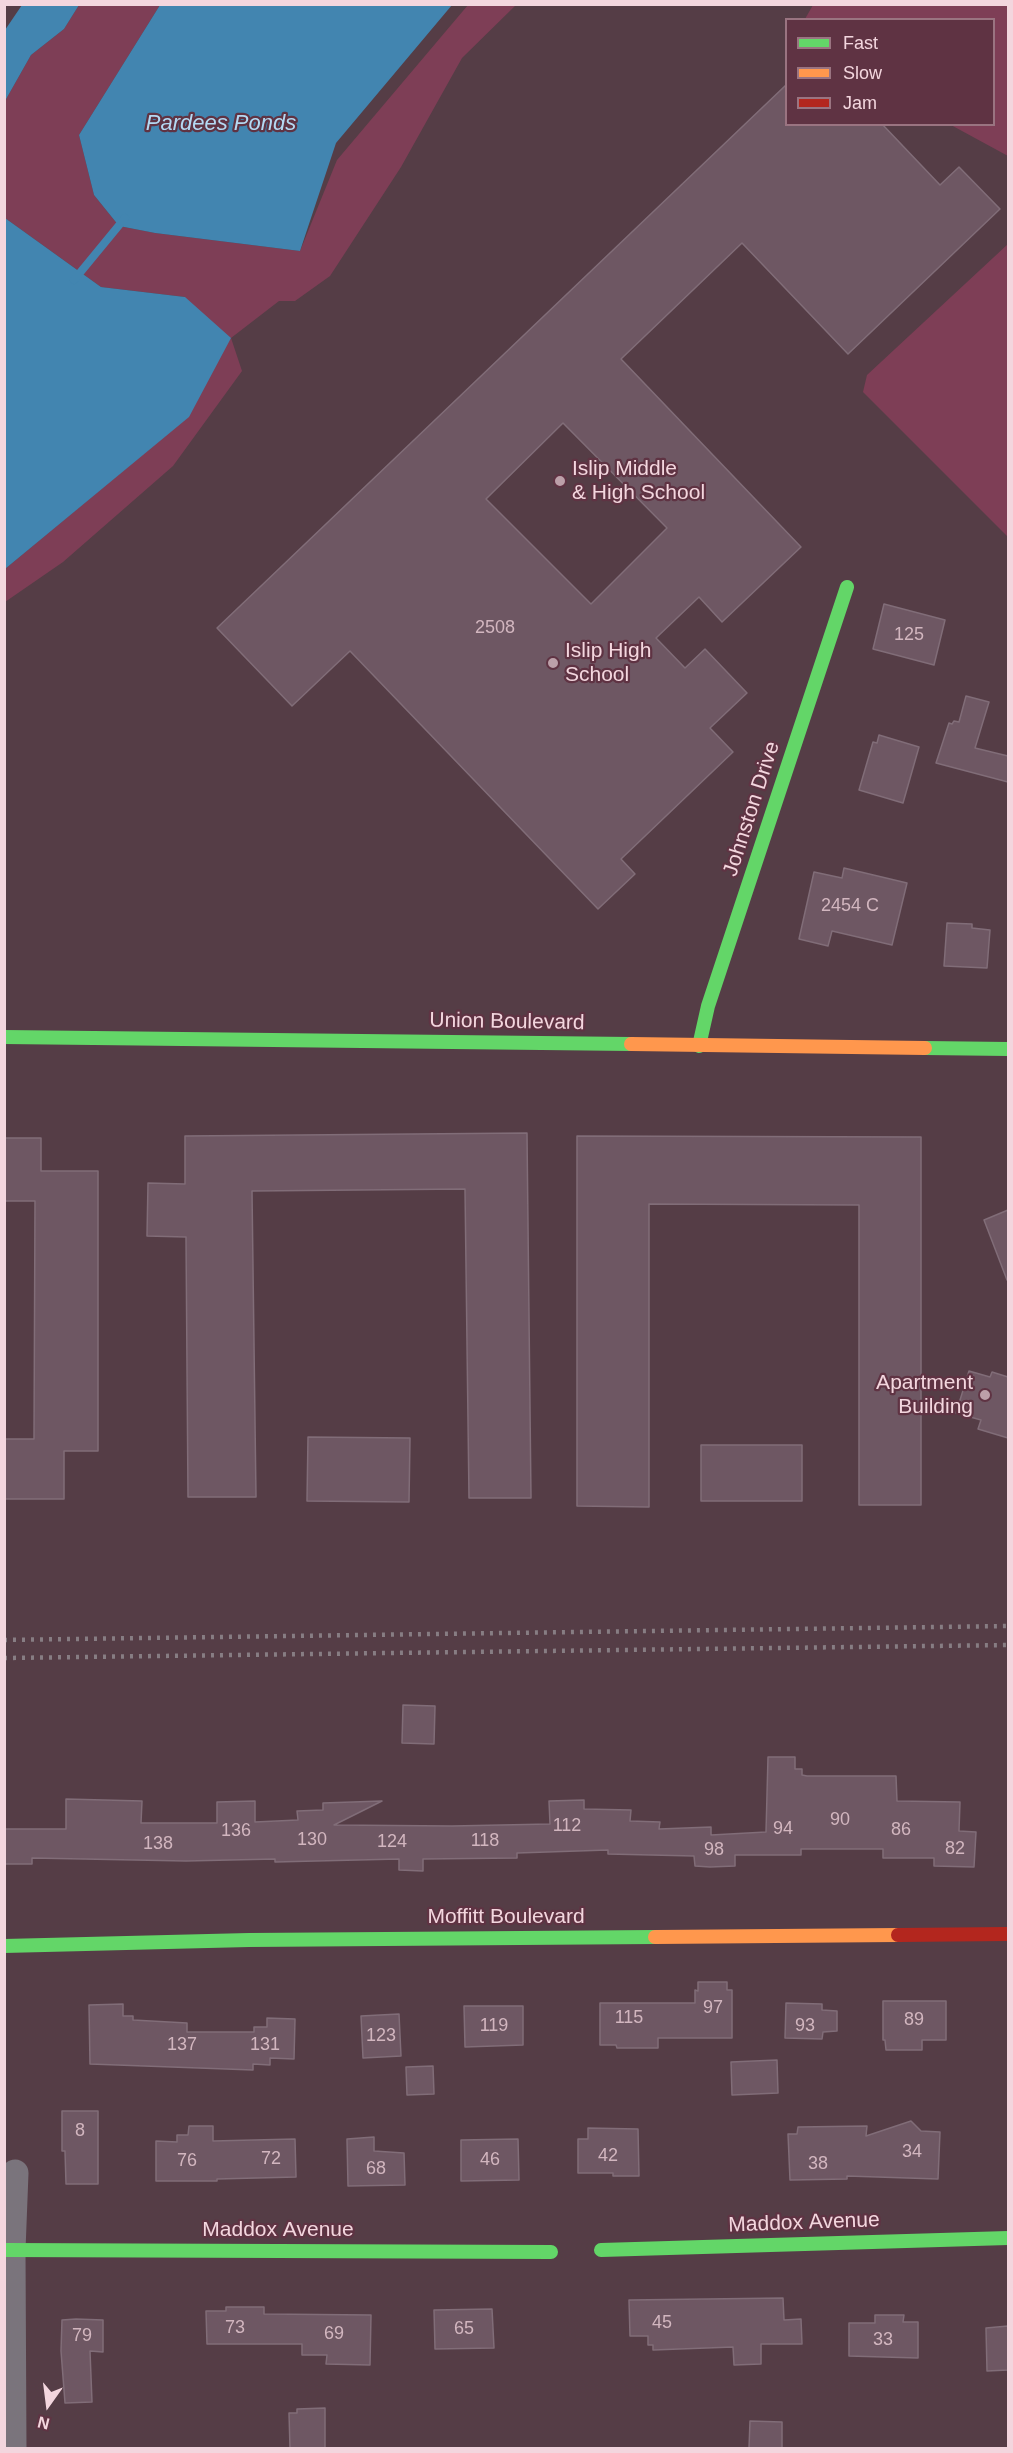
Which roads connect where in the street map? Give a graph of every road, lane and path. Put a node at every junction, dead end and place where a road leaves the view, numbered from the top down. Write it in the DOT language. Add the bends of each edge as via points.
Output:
graph roads {
  1 [pos="847,587"];
  2 [pos="4,1037"];
  3 [pos="699,1046"];
  4 [pos="1008,1049"];
  5 [pos="1008,1934"];
  6 [pos="4,1946"];
  7 [pos="15,2174"];
  8 [pos="1008,2238"];
  9 [pos="8,2250"];
  10 [pos="601,2250"];
  11 [pos="551,2252"];
  12 [pos="13,2448"];
  1 -- 3 [label="street, Johnston Drive" via="708,1006"];
  2 -- 3 [label="street, Union Boulevard"];
  3 -- 4 [label="street, Union Boulevard"];
  5 -- 6 [label="street, Moffitt Boulevard"];
  7 -- 9 [label="street"];
  8 -- 10 [label="street, Maddox Avenue"];
  9 -- 11 [label="street, Maddox Avenue"];
  9 -- 12 [label="street"];
}
